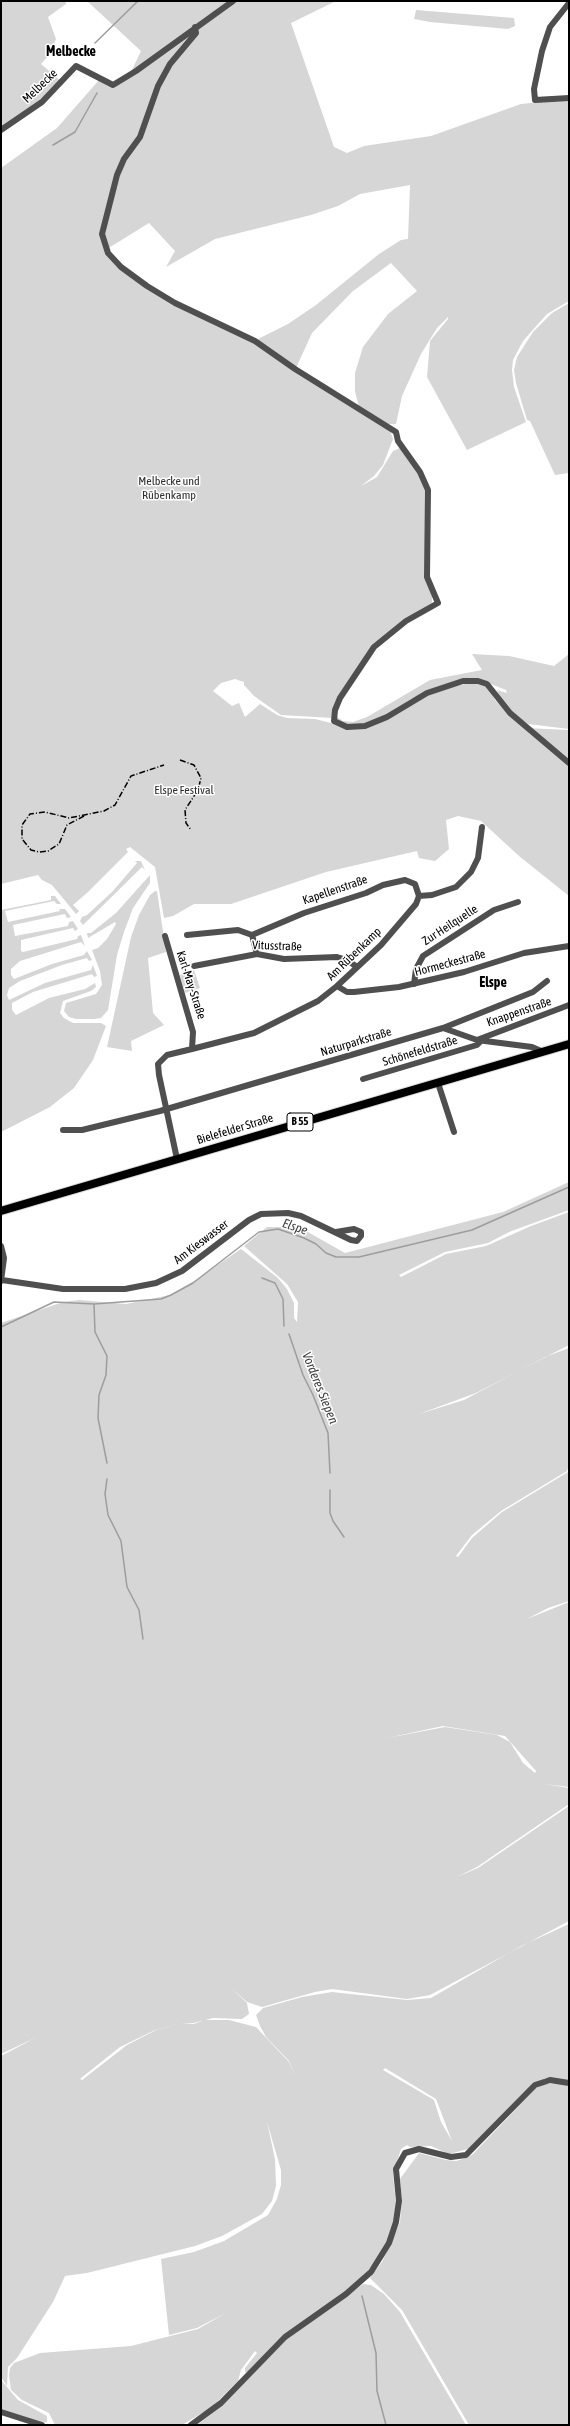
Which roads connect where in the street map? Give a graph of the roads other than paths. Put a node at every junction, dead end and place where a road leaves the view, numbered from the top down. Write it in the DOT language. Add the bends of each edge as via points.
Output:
graph roads {
  1 [pos="233,1"];
  2 [pos="569,4"];
  3 [pos="195,27"];
  4 [pos="569,98"];
  5 [pos="1,130"];
  6 [pos="569,763"];
  7 [pos="482,827"];
  8 [pos="419,896"];
  9 [pos="518,902"];
  10 [pos="187,935"];
  11 [pos="252,935"];
  12 [pos="164,936"];
  13 [pos="569,946"];
  14 [pos="257,954"];
  15 [pos="194,966"];
  16 [pos="357,967"];
  17 [pos="547,981"];
  18 [pos="414,984"];
  19 [pos="337,986"];
  20 [pos="569,1005"];
  21 [pos="443,1028"];
  22 [pos="480,1040"];
  23 [pos="569,1044"];
  24 [pos="192,1049"];
  25 [pos="541,1052"];
  26 [pos="363,1079"];
  27 [pos="438,1083"];
  28 [pos="166,1109"];
  29 [pos="63,1130"];
  30 [pos="454,1132"];
  31 [pos="177,1159"];
  32 [pos="1,1211"];
  33 [pos="336,1232"];
  34 [pos="1,1246"];
  35 [pos="1,1281"];
  36 [pos="569,2084"];
  37 [pos="1,2412"];
  38 [pos="42,2425"];
  39 [pos="191,2425"];
  1 -- 3 [label="street"];
  2 -- 4 [label="street" via="550,27 534,89 535,100"];
  3 -- 5 [label="street, Melbecke" via="136,72 113,85 76,66 42,102"];
  3 -- 6 [label="street" via="196,33 170,64 158,86 140,137 119,170 102,229 104,246 116,263 147,286 175,303 255,341 396,432 398,441 420,472 428,490 427,577 438,603 406,621 374,647 340,698 334,721 347,727 365,726 427,693 463,682 478,681 487,684 510,713"];
  7 -- 8 [label="street" via="478,858 471,872 456,887 432,895"];
  8 -- 11 [label="street, Kapellenstraße" via="418,889 411,881 383,885 304,913"];
  8 -- 16 [label="street, Am Rübenkamp" via="416,904 381,945"];
  9 -- 18 [label="street, Zur Heilquelle" via="494,910 423,956 416,969"];
  10 -- 11 [label="street" via="238,930"];
  11 -- 14 [label="street"];
  12 -- 24 [label="street, Karl-May-Straße" via="193,1025"];
  13 -- 18 [label="street, Hormeckestraße" via="524,952 464,972"];
  14 -- 15 [label="street, Vitusstraße"];
  14 -- 16 [label="street, Vitusstraße" via="284,959 338,957"];
  16 -- 19 [label="street, Am Rübenkamp"];
  17 -- 21 [label="street, Naturparkstraße" via="528,995"];
  18 -- 19 [label="street, Hormeckestraße" via="354,992 347,992"];
  19 -- 24 [label="street, Am Rübenkamp" via="318,1001 254,1033"];
  20 -- 22 [label="street, Knappenstraße"];
  21 -- 22 [label="street"];
  21 -- 28 [label="street, Naturparkstraße"];
  22 -- 25 [label="street" via="532,1047"];
  22 -- 26 [label="street, Schönefeldstraße" via="477,1045"];
  23 -- 25 [label="main road, Bielefelder Straße / B 55"];
  24 -- 28 [label="street" via="166,1055 159,1061"];
  25 -- 27 [label="main road, Bielefelder Straße / B 55"];
  27 -- 30 [label="street"];
  27 -- 31 [label="main road, Bielefelder Straße / B 55"];
  28 -- 29 [label="street, Naturparkstraße" via="82,1130"];
  28 -- 31 [label="street"];
  31 -- 32 [label="main road, Bielefelder Straße / B 55"];
  33 -- 35 [label="street, Am Kieswasser" via="295,1214 261,1214 249,1220 182,1271 156,1283 125,1288 63,1289"];
  34 -- 35 [label="street" via="4,1258"];
  36 -- 39 [label="street" via="550,2080 535,2085 466,2155 451,2158 419,2149 405,2153 396,2168 396,2222 386,2248 371,2272 346,2294 286,2337 221,2403"];
  37 -- 38 [label="street"];
}
